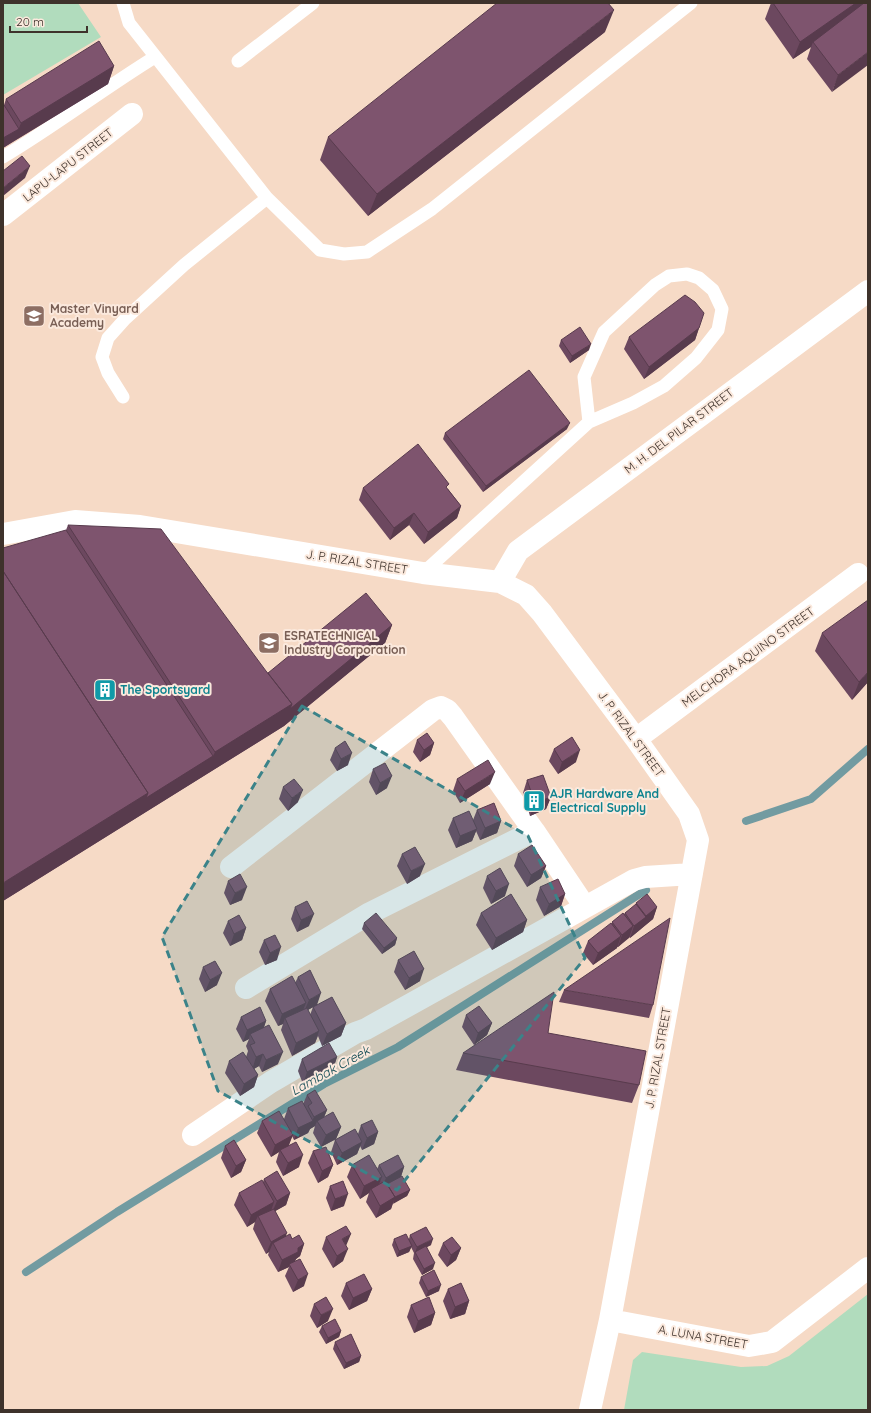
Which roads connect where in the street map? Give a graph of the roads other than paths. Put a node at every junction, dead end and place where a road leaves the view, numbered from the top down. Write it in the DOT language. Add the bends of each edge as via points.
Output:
graph roads {
  1 [pos="122,3"];
  2 [pos="312,3"];
  3 [pos="691,3"];
  4 [pos="155,57"];
  5 [pos="238,61"];
  6 [pos="132,114"];
  7 [pos="3,157"];
  8 [pos="267,198"];
  9 [pos="3,215"];
  10 [pos="868,291"];
  11 [pos="123,396"];
  12 [pos="589,422"];
  13 [pos="3,534"];
  14 [pos="863,569"];
  15 [pos="423,573"];
  16 [pos="500,582"];
  17 [pos="636,739"];
  18 [pos="534,831"];
  19 [pos="231,867"];
  20 [pos="692,874"];
  21 [pos="585,907"];
  22 [pos="246,988"];
  23 [pos="193,1134"];
  24 [pos="868,1268"];
  25 [pos="610,1320"];
  26 [pos="590,1410"];
  1 -- 4 [label="lane" via="129,23"];
  2 -- 5 [label="lane"];
  3 -- 8 [label="lane" via="432,210 367,252 344,254 320,250"];
  4 -- 7 [label="lane"];
  4 -- 8 [label="lane"];
  6 -- 9 [label="street, LAPU-LAPU STREET"];
  8 -- 11 [label="lane" via="184,264 108,338 102,357 108,373"];
  10 -- 16 [label="street, M. H. DEL PILAR STREET" via="518,550"];
  12 -- 12 [label="lane" via="664,386 696,358 718,330 722,309 713,290 700,278 687,274 669,276 655,285 604,332 584,377"];
  12 -- 15 [label="lane"];
  13 -- 15 [label="street, J. P. RIZAL STREET" via="75,521 140,526"];
  14 -- 17 [label="street, MELCHORA AQUINO STREET"];
  15 -- 16 [label="street, J. P. RIZAL STREET"];
  16 -- 17 [label="street, J. P. RIZAL STREET" via="526,595 542,613"];
  17 -- 20 [label="street, J. P. RIZAL STREET" via="688,814 698,840"];
  18 -- 19 [label="street" via="453,717 441,707 433,710"];
  18 -- 21 [label="street"];
  18 -- 22 [label="street" via="370,913"];
  20 -- 21 [label="street" via="634,880"];
  20 -- 25 [label="street, J. P. RIZAL STREET"];
  21 -- 23 [label="street" via="355,1033 271,1082"];
  24 -- 25 [label="street, A. LUNA STREET" via="772,1342 764,1344 749,1346"];
  25 -- 26 [label="street, J. P. RIZAL STREET"];
}
